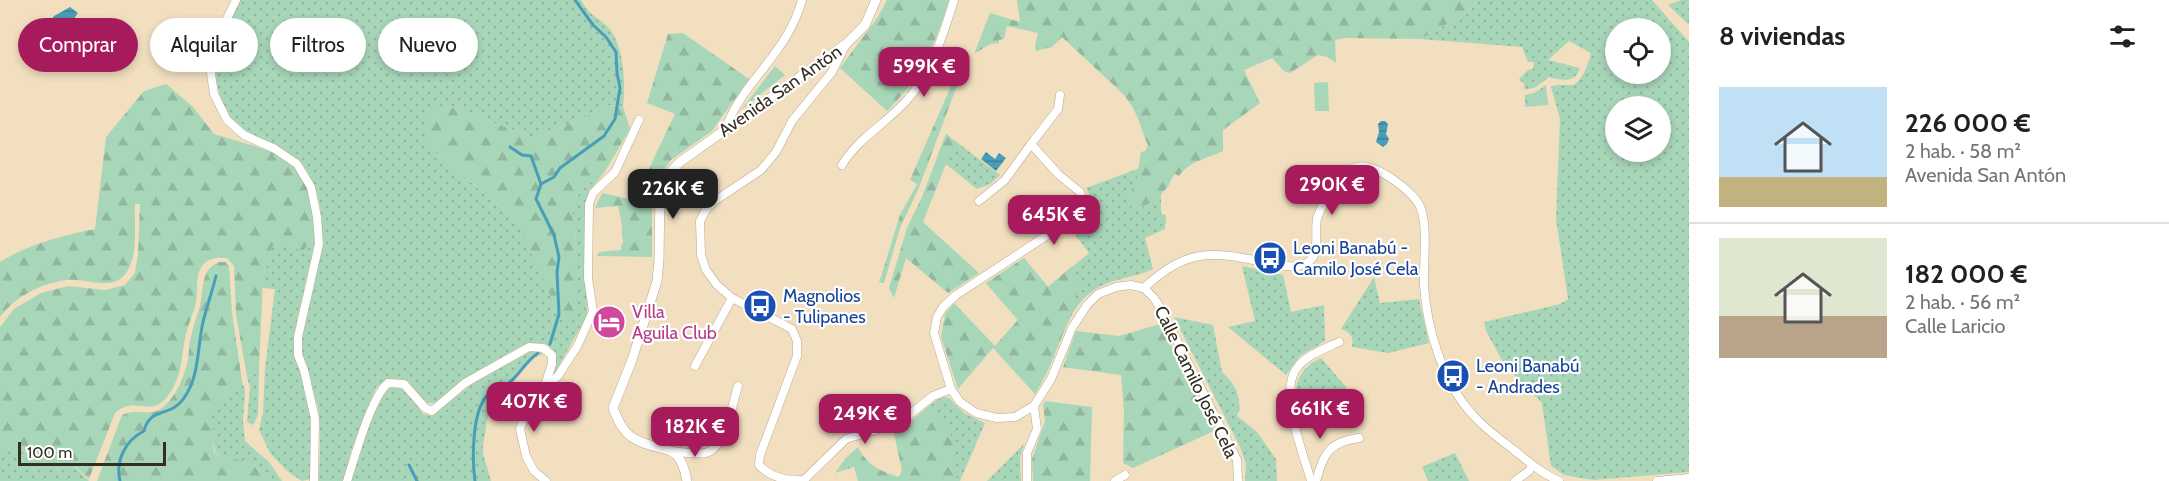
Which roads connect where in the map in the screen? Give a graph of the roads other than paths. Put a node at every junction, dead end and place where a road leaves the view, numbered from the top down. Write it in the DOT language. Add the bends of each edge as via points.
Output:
graph roads {
  1 [pos="236,0"];
  2 [pos="802,0"];
  3 [pos="876,0"];
  4 [pos="954,0"];
  5 [pos="846,44"];
  6 [pos="1060,95"];
  7 [pos="639,120"];
  8 [pos="724,132"];
  9 [pos="1031,144"];
  10 [pos="842,165"];
  11 [pos="979,201"];
  12 [pos="1144,288"];
  13 [pos="732,298"];
  14 [pos="1339,342"];
  15 [pos="695,366"];
  16 [pos="738,386"];
  17 [pos="544,387"];
  18 [pos="951,389"];
  19 [pos="1034,406"];
  20 [pos="1359,438"];
  21 [pos="672,451"];
  22 [pos="1532,465"];
  23 [pos="1125,475"];
  24 [pos="1689,478"];
  25 [pos="314,481"];
  26 [pos="347,481"];
  27 [pos="546,481"];
  28 [pos="687,481"];
  29 [pos="1027,481"];
  30 [pos="1115,481"];
  31 [pos="1238,481"];
  32 [pos="1311,481"];
  33 [pos="1316,481"];
  34 [pos="1515,481"];
  35 [pos="1558,481"];
  36 [pos="1657,481"];
  1 -- 25 [label="street" via="210,67 214,94 226,120 244,135 297,164 311,187 317,217 319,244 298,337 298,355 315,419"];
  2 -- 8 [label="street" via="789,35 732,110"];
  3 -- 5 [label="street, Avenida San Antón" via="865,25"];
  4 -- 10 [label="street" via="936,55 909,98 849,152"];
  5 -- 8 [label="street, Avenida San Antón"];
  5 -- 13 [label="street" via="832,72 792,121 776,152 761,170 707,208 700,221 701,255 706,270"];
  6 -- 9 [label="street" via="1058,109"];
  7 -- 17 [label="street" via="615,172 593,193 589,204 588,278 593,311 578,345 558,376"];
  8 -- 21 [label="street, Avenida San Antón" via="664,177 657,281 613,408 620,425 634,439"];
  9 -- 11 [label="street" via="1005,180"];
  9 -- 18 [label="street" via="1080,192 1083,209 943,307 934,333"];
  12 -- 19 [label="street" via="1116,287 1098,294 1087,305"];
  12 -- 22 [label="street" via="1176,263 1198,255 1229,255 1292,267 1307,263 1316,252 1319,213 1340,178 1357,167 1374,168 1412,194 1421,208 1426,303 1437,348 1454,387 1471,414"];
  12 -- 31 [label="street, Calle Camilo José Cela" via="1161,309 1237,460"];
  13 -- 15 [label="street"];
  13 -- 18 [label="street" via="792,329 797,341 797,356 760,455 759,465 765,472 783,479 804,480 846,439 899,423 933,396"];
  14 -- 32 [label="street" via="1305,360 1291,380 1289,402"];
  16 -- 21 [label="street" via="723,438 716,448 704,454"];
  17 -- 26 [label="street" via="552,355 543,348 529,347 465,383 432,411 404,384 388,383 381,389"];
  17 -- 27 [label="street" via="529,406 520,429 525,456"];
  18 -- 19 [label="street" via="960,402 976,413 997,418 1015,417"];
  19 -- 29 [label="street" via="1036,429 1027,453"];
  20 -- 33 [label="street" via="1344,440 1328,450"];
  21 -- 28 [label="street" via="681,459"];
  22 -- 34 [label="street"];
  22 -- 35 [label="street"];
  23 -- 30 [label="street"];
  24 -- 36 [label="street"];
}
